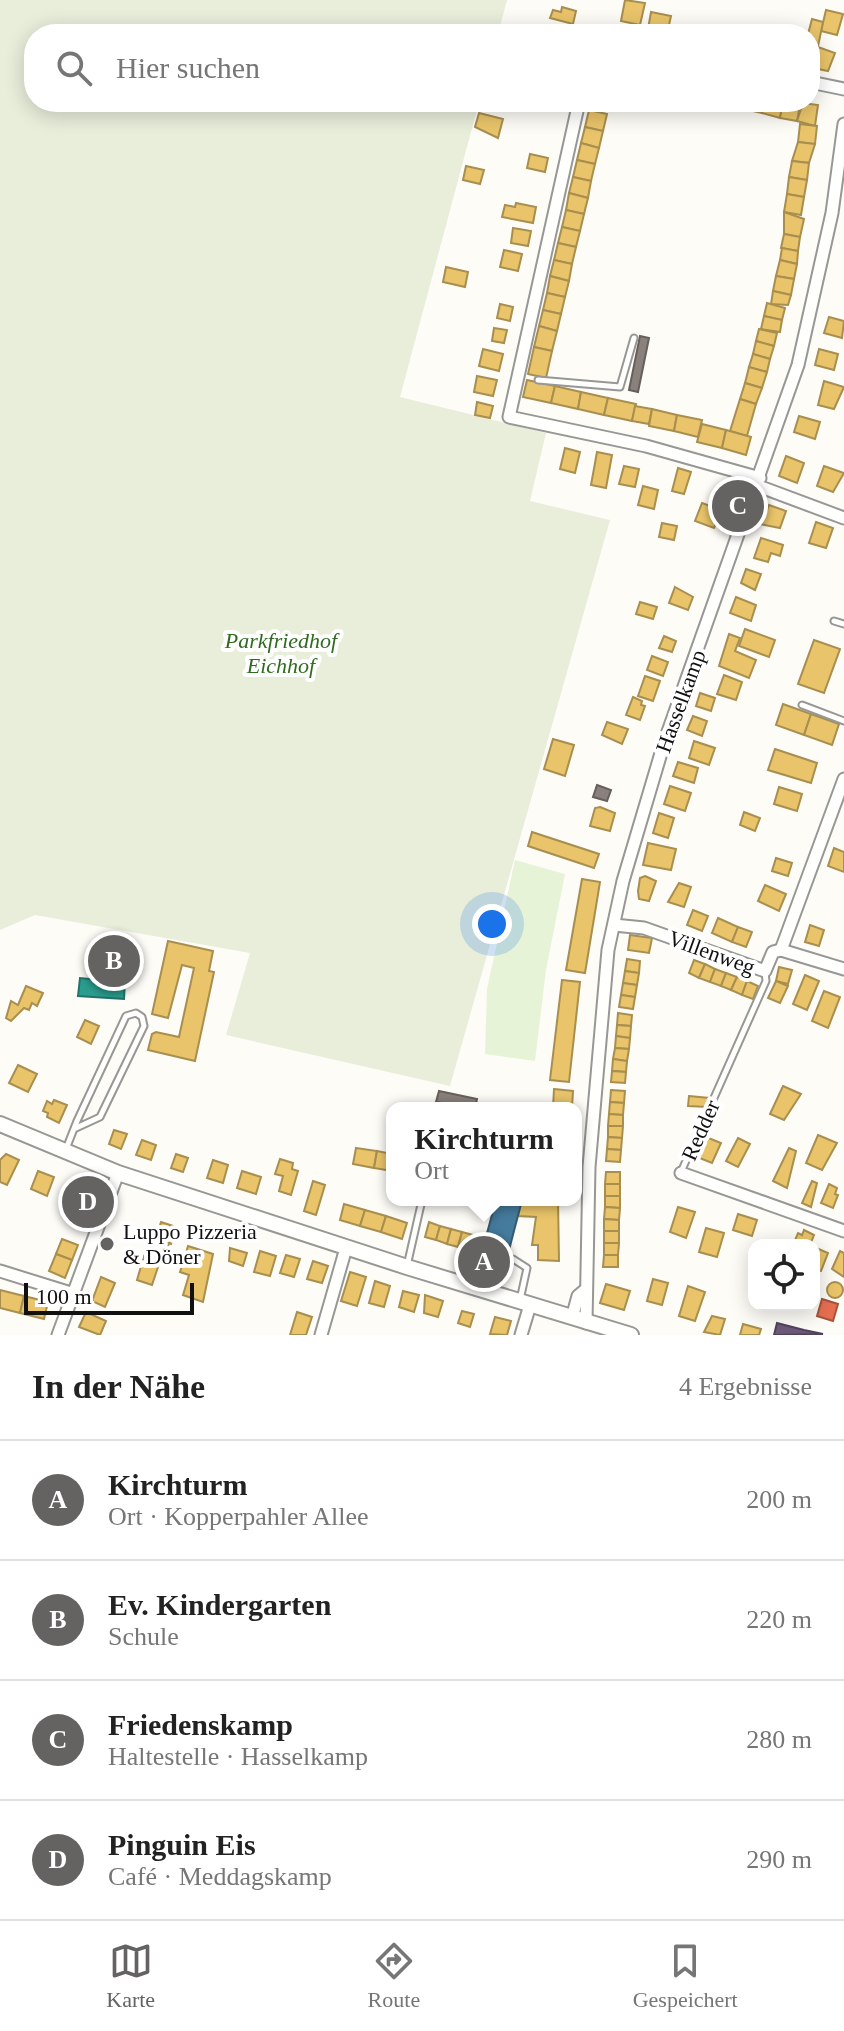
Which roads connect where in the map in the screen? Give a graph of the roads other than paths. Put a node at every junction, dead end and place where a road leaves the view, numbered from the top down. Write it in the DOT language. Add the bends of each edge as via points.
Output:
graph roads {
  1 [pos="820,84"];
  2 [pos="844,89"];
  3 [pos="577,112"];
  4 [pos="844,124"];
  5 [pos="634,338"];
  6 [pos="538,380"];
  7 [pos="759,482"];
  8 [pos="844,518"];
  9 [pos="834,621"];
  10 [pos="844,624"];
  11 [pos="802,705"];
  12 [pos="844,721"];
  13 [pos="844,779"];
  14 [pos="614,925"];
  15 [pos="781,950"];
  16 [pos="844,969"];
  17 [pos="765,971"];
  18 [pos="0,1124"];
  19 [pos="74,1129"];
  20 [pos="65,1152"];
  21 [pos="118,1173"];
  22 [pos="681,1173"];
  23 [pos="582,1182"];
  24 [pos="421,1206"];
  25 [pos="844,1231"];
  26 [pos="346,1248"];
  27 [pos="498,1260"];
  28 [pos="407,1267"];
  29 [pos="0,1271"];
  30 [pos="74,1294"];
  31 [pos="525,1303"];
  32 [pos="579,1320"];
  33 [pos="58,1335"];
  34 [pos="321,1335"];
  35 [pos="521,1335"];
  36 [pos="631,1335"];
  1 -- 2 [label="street"];
  3 -- 7 [label="street" via="509,417 646,446"];
  4 -- 7 [label="street, Hasselkamp" via="814,302"];
  5 -- 6 [label="lane" via="620,387"];
  7 -- 8 [label="street"];
  7 -- 14 [label="street, Hasselkamp" via="664,743"];
  9 -- 10 [label="lane"];
  11 -- 12 [label="lane"];
  13 -- 15 [label="street"];
  14 -- 17 [label="street, Villenweg" via="644,928"];
  14 -- 23 [label="street, Hasselkamp"];
  15 -- 16 [label="street, Villenweg"];
  15 -- 17 [label="street, Villenweg" via="773,952"];
  17 -- 22 [label="lane, Redder" via="766,981"];
  18 -- 20 [label="street"];
  19 -- 19 [label="lane" via="100,1117 144,1026 136,1013 126,1016"];
  19 -- 20 [label="lane"];
  20 -- 21 [label="street"];
  21 -- 26 [label="street"];
  21 -- 30 [label="street"];
  22 -- 25 [label="street, Redder"];
  23 -- 32 [label="street, Hasselkamp" via="584,1291 578,1296"];
  24 -- 28 [label="lane"];
  26 -- 28 [label="street"];
  26 -- 34 [label="street"];
  27 -- 31 [label="lane" via="513,1259 527,1268"];
  28 -- 31 [label="street"];
  29 -- 30 [label="street"];
  30 -- 33 [label="street"];
  31 -- 32 [label="street"];
  31 -- 35 [label="street"];
  32 -- 36 [label="street"];
}
